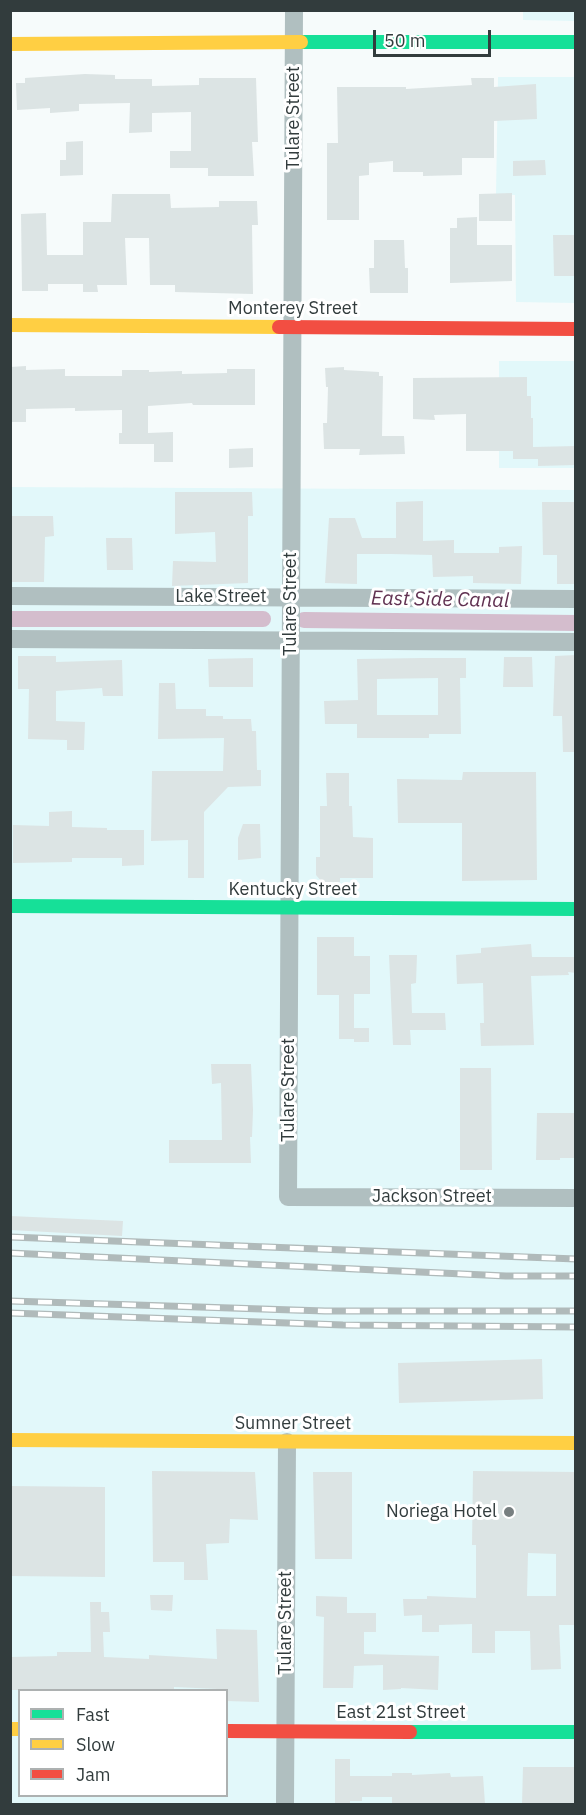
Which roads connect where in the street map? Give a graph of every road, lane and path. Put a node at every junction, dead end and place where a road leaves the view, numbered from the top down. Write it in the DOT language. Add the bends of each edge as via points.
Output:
graph roads {
  1 [pos="294,10"];
  2 [pos="294,42"];
  3 [pos="576,42"];
  4 [pos="10,44"];
  5 [pos="10,325"];
  6 [pos="293,327"];
  7 [pos="576,329"];
  8 [pos="10,596"];
  9 [pos="291,597"];
  10 [pos="576,599"];
  11 [pos="10,639"];
  12 [pos="291,641"];
  13 [pos="576,642"];
  14 [pos="10,906"];
  15 [pos="290,908"];
  16 [pos="576,909"];
  17 [pos="288,1197"];
  18 [pos="576,1198"];
  19 [pos="10,1440"];
  20 [pos="287,1442"];
  21 [pos="576,1443"];
  22 [pos="228,1731"];
  23 [pos="285,1731"];
  24 [pos="576,1732"];
  25 [pos="285,1804"];
  1 -- 2 [label="street, Tulare Street"];
  2 -- 3 [label="street"];
  2 -- 4 [label="street"];
  2 -- 6 [label="street, Tulare Street"];
  5 -- 6 [label="street, Monterey Street"];
  6 -- 7 [label="street, Monterey Street"];
  6 -- 9 [label="street, Tulare Street"];
  8 -- 9 [label="street, Lake Street"];
  9 -- 10 [label="street, Lake Street"];
  9 -- 12 [label="street, Tulare Street"];
  11 -- 12 [label="street"];
  12 -- 13 [label="street"];
  12 -- 15 [label="street, Tulare Street"];
  14 -- 15 [label="street, Kentucky Street"];
  15 -- 16 [label="street, Kentucky Street"];
  15 -- 17 [label="street, Tulare Street"];
  17 -- 18 [label="street, Jackson Street"];
  19 -- 20 [label="street, Sumner Street"];
  20 -- 21 [label="street, Sumner Street"];
  20 -- 23 [label="street, Tulare Street"];
  22 -- 23 [label="street, East 21st Street"];
  23 -- 24 [label="street, East 21st Street"];
  23 -- 25 [label="street, Tulare Street"];
}
